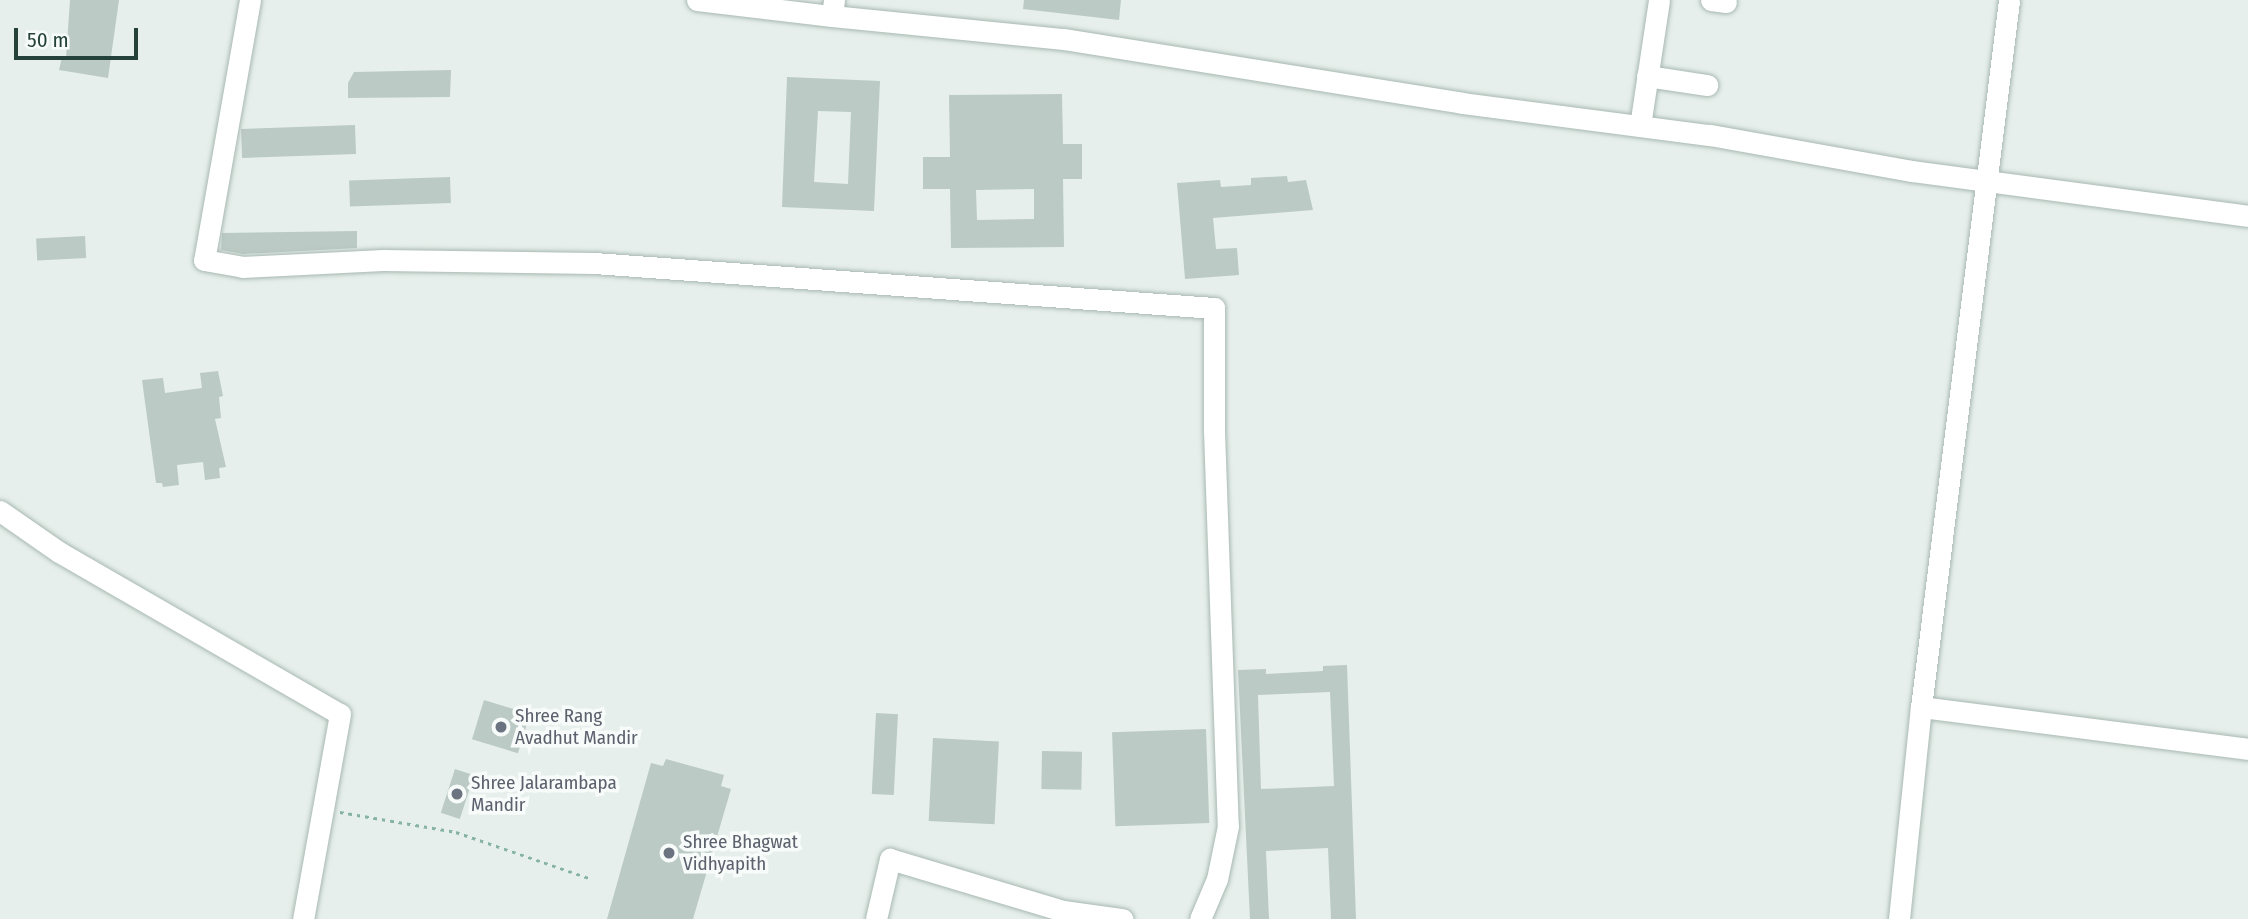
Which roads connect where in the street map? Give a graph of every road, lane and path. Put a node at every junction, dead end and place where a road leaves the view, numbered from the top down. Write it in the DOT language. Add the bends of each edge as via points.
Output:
graph roads {
  1 [pos="250,0"];
  2 [pos="696,0"];
  3 [pos="1659,0"];
  4 [pos="2010,0"];
  5 [pos="833,8"];
  6 [pos="1647,76"];
  7 [pos="1707,85"];
  8 [pos="1640,126"];
  9 [pos="1988,181"];
  10 [pos="2248,216"];
  11 [pos="0,511"];
  12 [pos="1921,707"];
  13 [pos="2248,749"];
  14 [pos="323,808"];
  15 [pos="592,879"];
  16 [pos="303,919"];
  17 [pos="876,919"];
  18 [pos="1122,919"];
  19 [pos="1200,919"];
  20 [pos="1899,919"];
  1 -- 19 [label="street" via="204,260 242,267 383,260 594,263 1214,308 1213,431 1228,826 1217,879"];
  2 -- 5 [label="street"];
  3 -- 6 [label="street"];
  4 -- 9 [label="street"];
  5 -- 8 [label="street"];
  6 -- 7 [label="street"];
  6 -- 8 [label="street"];
  8 -- 9 [label="street"];
  9 -- 10 [label="street"];
  9 -- 12 [label="street"];
  11 -- 14 [label="street" via="59,552 340,714"];
  12 -- 13 [label="street"];
  12 -- 20 [label="street"];
  14 -- 15 [label="path" via="456,832"];
  14 -- 16 [label="street"];
  17 -- 18 [label="street" via="890,859 1063,911"];
}
